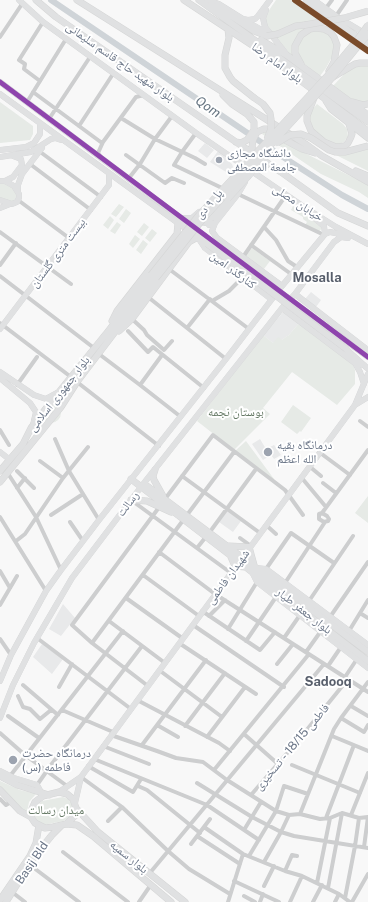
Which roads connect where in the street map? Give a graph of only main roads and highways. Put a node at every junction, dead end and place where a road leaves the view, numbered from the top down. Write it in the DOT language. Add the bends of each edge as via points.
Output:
graph roads {
  1 [pos="36,0"];
  2 [pos="78,0"];
  3 [pos="184,0"];
  4 [pos="199,0"];
  5 [pos="207,0"];
  6 [pos="270,0"];
  7 [pos="274,0"];
  8 [pos="306,0"];
  9 [pos="20,2"];
  10 [pos="313,2"];
  11 [pos="368,7"];
  12 [pos="368,11"];
  13 [pos="338,17"];
  14 [pos="243,19"];
  15 [pos="368,25"];
  16 [pos="228,29"];
  17 [pos="245,33"];
  18 [pos="268,34"];
  19 [pos="368,35"];
  20 [pos="368,44"];
  21 [pos="288,56"];
  22 [pos="368,63"];
  23 [pos="305,68"];
  24 [pos="330,76"];
  25 [pos="0,82"];
  26 [pos="216,88"];
  27 [pos="0,94"];
  28 [pos="314,98"];
  29 [pos="324,98"];
  30 [pos="349,101"];
  31 [pos="368,104"];
  32 [pos="368,115"];
  33 [pos="252,118"];
  34 [pos="368,122"];
  35 [pos="40,123"];
  36 [pos="349,124"];
  37 [pos="48,129"];
  38 [pos="62,129"];
  39 [pos="267,129"];
  40 [pos="256,131"];
  41 [pos="368,131"];
  42 [pos="39,138"];
  43 [pos="368,138"];
  44 [pos="251,139"];
  45 [pos="46,141"];
  46 [pos="236,142"];
  47 [pos="68,144"];
  48 [pos="264,144"];
  49 [pos="368,146"];
  50 [pos="0,150"];
  51 [pos="263,155"];
  52 [pos="11,156"];
  53 [pos="322,156"];
  54 [pos="0,157"];
  55 [pos="336,163"];
  56 [pos="240,167"];
  57 [pos="114,168"];
  58 [pos="109,174"];
  59 [pos="368,176"];
  60 [pos="127,177"];
  61 [pos="3,181"];
  62 [pos="368,182"];
  63 [pos="122,183"];
  64 [pos="109,186"];
  65 [pos="18,192"];
  66 [pos="0,200"];
  67 [pos="10,204"];
  68 [pos="304,207"];
  69 [pos="0,208"];
  70 [pos="198,213"];
  71 [pos="179,220"];
  72 [pos="212,222"];
  73 [pos="368,226"];
  74 [pos="177,234"];
  75 [pos="323,234"];
  76 [pos="198,237"];
  77 [pos="348,238"];
  78 [pos="188,242"];
  79 [pos="209,242"];
  80 [pos="368,244"];
  81 [pos="368,248"];
  82 [pos="282,286"];
  83 [pos="295,294"];
  84 [pos="271,299"];
  85 [pos="282,308"];
  86 [pos="121,319"];
  87 [pos="1,326"];
  88 [pos="108,336"];
  89 [pos="348,346"];
  90 [pos="96,351"];
  91 [pos="368,356"];
  92 [pos="354,364"];
  93 [pos="367,368"];
  94 [pos="0,372"];
  95 [pos="0,378"];
  96 [pos="364,384"];
  97 [pos="62,389"];
  98 [pos="368,397"];
  99 [pos="355,405"];
  100 [pos="31,428"];
  101 [pos="0,452"];
  102 [pos="9,459"];
  103 [pos="146,462"];
  104 [pos="155,470"];
  105 [pos="0,471"];
  106 [pos="133,477"];
  107 [pos="0,482"];
  108 [pos="143,485"];
  109 [pos="121,492"];
  110 [pos="131,500"];
  111 [pos="162,503"];
  112 [pos="184,517"];
  113 [pos="228,545"];
  114 [pos="250,547"];
  115 [pos="239,562"];
  116 [pos="254,569"];
  117 [pos="367,643"];
  118 [pos="368,652"];
  119 [pos="368,661"];
  120 [pos="368,668"];
  121 [pos="0,681"];
  122 [pos="2,709"];
  123 [pos="0,718"];
  124 [pos="0,771"];
  125 [pos="0,776"];
  126 [pos="81,776"];
  127 [pos="0,790"];
  128 [pos="41,792"];
  129 [pos="59,792"];
  130 [pos="49,795"];
  131 [pos="76,806"];
  132 [pos="84,816"];
  133 [pos="31,817"];
  134 [pos="64,824"];
  135 [pos="39,825"];
  136 [pos="83,828"];
  137 [pos="36,843"];
  138 [pos="44,845"];
  139 [pos="0,900"];
  140 [pos="6,902"];
  141 [pos="171,902"];
  142 [pos="185,902"];
  1 -- 46 [label="main road, بلوار شهید حاج قاسم سلیمانی" via="56,17"];
  2 -- 26 [label="main road"];
  3 -- 16 [label="main road, بلوار امام رضا"];
  4 -- 17 [label="main road, بلوار امام رضا"];
  4 -- 18 [label="main road" via="224,11 254,31"];
  5 -- 14 [label="main road"];
  6 -- 14 [label="main road" via="255,19"];
  7 -- 18 [label="main road" via="263,18"];
  8 -- 10 [label="main road"];
  9 -- 56 [label="main road, خیابان مصلی" via="43,22"];
  10 -- 13 [label="main road"];
  10 -- 20 [label="main road"];
  11 -- 13 [label="main road"];
  12 -- 18 [label="main road, bridge" via="296,26 278,34"];
  13 -- 19 [label="main road"];
  14 -- 18 [label="main road"];
  15 -- 24 [label="main road, پل ۹ دی, bridge"];
  16 -- 29 [label="main road, بلوار امام رضا"];
  16 -- 48 [label="main road, bridge" via="229,38 225,55 230,77 263,104 270,113 271,129"];
  17 -- 21 [label="main road"];
  17 -- 34 [label="main road, بلوار امام رضا"];
  18 -- 21 [label="main road"];
  19 -- 24 [label="main road, پل ۹ دی, bridge"];
  21 -- 23 [label="main road"];
  22 -- 24 [label="main road" via="355,64"];
  23 -- 24 [label="main road, bridge" via="295,53 297,40 310,29 324,29 330,32 337,45"];
  23 -- 30 [label="main road"];
  24 -- 28 [label="main road, پل ۹ دی, bridge"];
  24 -- 48 [label="main road, پل ۹ دی, bridge"];
  25 -- 38 [label="main road"];
  26 -- 33 [label="main road" via="232,104"];
  26 -- 53 [label="main road"];
  27 -- 35 [label="main road"];
  28 -- 36 [label="main road" via="307,116 308,126 327,144 341,147 348,143 352,134"];
  28 -- 51 [label="main road, پل ۹ دی, bridge"];
  29 -- 36 [label="main road" via="331,109"];
  29 -- 41 [label="main road, بلوار امام رضا"];
  30 -- 31 [label="main road"];
  30 -- 32 [label="main road"];
  33 -- 39 [label="main road"];
  33 -- 40 [label="main road"];
  35 -- 37 [label="main road"];
  35 -- 42 [label="main road"];
  36 -- 43 [label="main road"];
  37 -- 38 [label="main road"];
  37 -- 42 [label="main road"];
  37 -- 47 [label="main road"];
  38 -- 57 [label="main road"];
  39 -- 40 [label="main road"];
  39 -- 53 [label="main road" via="295,145"];
  40 -- 44 [label="main road"];
  42 -- 45 [label="main road" via="47,135"];
  42 -- 50 [label="main road" via="30,145"];
  44 -- 46 [label="main road"];
  44 -- 51 [label="main road" via="253,150"];
  45 -- 47 [label="main road" via="55,138"];
  45 -- 52 [label="main road" via="31,152"];
  45 -- 65 [label="main road" via="19,180"];
  46 -- 51 [label="main road, بلوار شهید حاج قاسم سلیمانی"];
  47 -- 58 [label="main road"];
  48 -- 86 [label="main road, پل ۹ دی, bridge" via="199,215"];
  49 -- 51 [label="main road, bridge" via="336,152 324,148 306,135 296,134 286,136"];
  51 -- 72 [label="main road, bridge"];
  51 -- 73 [label="main road, بلوار شهید حاج قاسم سلیمانی" via="281,172 338,213"];
  51 -- 86 [label="main road, پل ۹ دی, bridge" via="203,219"];
  52 -- 54 [label="main road"];
  52 -- 61 [label="main road" via="21,159 22,165 13,177"];
  53 -- 55 [label="main road"];
  55 -- 59 [label="main road"];
  55 -- 62 [label="main road"];
  56 -- 68 [label="main road, خیابان مصلی"];
  56 -- 70 [label="main road"];
  56 -- 72 [label="main road" via="245,169 248,179"];
  57 -- 58 [label="main road" via="114,173"];
  57 -- 60 [label="main road"];
  58 -- 63 [label="main road"];
  58 -- 64 [label="main road"];
  60 -- 63 [label="main road" via="121,177"];
  60 -- 71 [label="main road"];
  61 -- 65 [label="main road" via="14,186"];
  63 -- 64 [label="main road"];
  63 -- 71 [label="main road"];
  64 -- 87 [label="main road, بیست متری گلستان"];
  65 -- 67 [label="main road" via="18,200"];
  66 -- 67 [label="main road"];
  67 -- 69 [label="main road"];
  68 -- 75 [label="main road" via="324,226"];
  68 -- 80 [label="main road, خیابان مصلی"];
  70 -- 71 [label="main road" via="192,218"];
  70 -- 72 [label="main road" via="198,220 203,223"];
  71 -- 74 [label="main road"];
  71 -- 76 [label="main road"];
  71 -- 79 [label="main road"];
  72 -- 79 [label="main road"];
  72 -- 82 [label="main road, کنارگذر امین" via="214,235"];
  74 -- 78 [label="main road" via="186,236"];
  74 -- 88 [label="main road" via="117,312"];
  75 -- 77 [label="main road" via="330,232"];
  75 -- 82 [label="main road"];
  76 -- 78 [label="main road"];
  76 -- 79 [label="main road"];
  76 -- 84 [label="main road, کنارگذر امین" via="205,248"];
  77 -- 81 [label="main road"];
  77 -- 83 [label="main road" via="341,237 334,242"];
  78 -- 88 [label="main road" via="132,319"];
  79 -- 89 [label="main road, bridge"];
  82 -- 84 [label="main road, رسالت"];
  83 -- 85 [label="main road, رسالت"];
  83 -- 91 [label="main road" via="365,348"];
  84 -- 103 [label="main road, رسالت"];
  85 -- 92 [label="main road"];
  85 -- 104 [label="main road, رسالت"];
  86 -- 88 [label="main road"];
  88 -- 90 [label="main road"];
  89 -- 91 [label="main road"];
  89 -- 93 [label="main road"];
  90 -- 97 [label="main road, بلوار جمهوری اسلامی"];
  90 -- 107 [label="main road" via="61,407"];
  92 -- 93 [label="main road"];
  92 -- 96 [label="main road"];
  93 -- 96 [label="main road, شهیدان فاطمی"];
  94 -- 97 [label="main road" via="34,395 46,399"];
  95 -- 100 [label="main road" via="30,403 36,412"];
  96 -- 99 [label="main road, شهیدان فاطمی"];
  97 -- 100 [label="main road, بلوار جمهوری اسلامی"];
  98 -- 99 [label="main road"];
  99 -- 114 [label="main road, شهیدان فاطمی"];
  100 -- 102 [label="main road, بلوار جمهوری اسلامی" via="23,444"];
  101 -- 102 [label="main road"];
  102 -- 105 [label="main road, بلوار جمهوری اسلامی"];
  103 -- 104 [label="main road" via="146,470"];
  103 -- 106 [label="main road, رسالت"];
  104 -- 108 [label="main road, رسالت"];
  104 -- 111 [label="main road" via="153,476"];
  106 -- 108 [label="main road"];
  106 -- 109 [label="main road, رسالت"];
  108 -- 110 [label="main road, رسالت"];
  108 -- 111 [label="main road"];
  109 -- 110 [label="main road" via="130,492"];
  109 -- 121 [label="main road, رسالت" via="46,591 11,655"];
  110 -- 111 [label="main road"];
  110 -- 122 [label="main road, رسالت" via="72,578 37,638"];
  111 -- 112 [label="main road"];
  111 -- 112 [label="main road"];
  112 -- 113 [label="main road"];
  112 -- 115 [label="main road"];
  113 -- 114 [label="main road"];
  113 -- 115 [label="main road"];
  114 -- 115 [label="main road, شهیدان فاطمی"];
  114 -- 116 [label="main road"];
  115 -- 116 [label="main road, بلوار جعفر طیار"];
  115 -- 116 [label="main road, بلوار جعفر طیار"];
  115 -- 126 [label="main road, شهیدان فاطمی"];
  116 -- 117 [label="main road" via="266,569"];
  116 -- 118 [label="main road, بلوار جعفر طیار"];
  116 -- 119 [label="main road, بلوار جعفر طیار"];
  116 -- 120 [label="main road" via="257,582"];
  122 -- 123 [label="main road, رسالت"];
  124 -- 128 [label="main road" via="37,785"];
  125 -- 128 [label="main road"];
  126 -- 129 [label="main road"];
  126 -- 131 [label="main road"];
  127 -- 133 [label="main road" via="20,811"];
  128 -- 130 [label="main road"];
  129 -- 130 [label="main road"];
  129 -- 131 [label="main road" via="67,794"];
  130 -- 133 [label="main road" via="35,802"];
  131 -- 132 [label="main road, بلوار سمیه"];
  131 -- 134 [label="main road" via="76,815"];
  132 -- 136 [label="main road" via="77,819"];
  132 -- 142 [label="main road, بلوار سمیه" via="98,832"];
  133 -- 135 [label="main road"];
  134 -- 135 [label="main road" via="45,828"];
  134 -- 136 [label="main road, بلوار سمیه"];
  134 -- 138 [label="main road, Basij Bld"];
  135 -- 137 [label="main road"];
  136 -- 141 [label="main road, بلوار سمیه"];
  137 -- 138 [label="main road" via="43,839"];
  137 -- 139 [label="main road"];
  138 -- 140 [label="main road, Basij Bld"];
}
